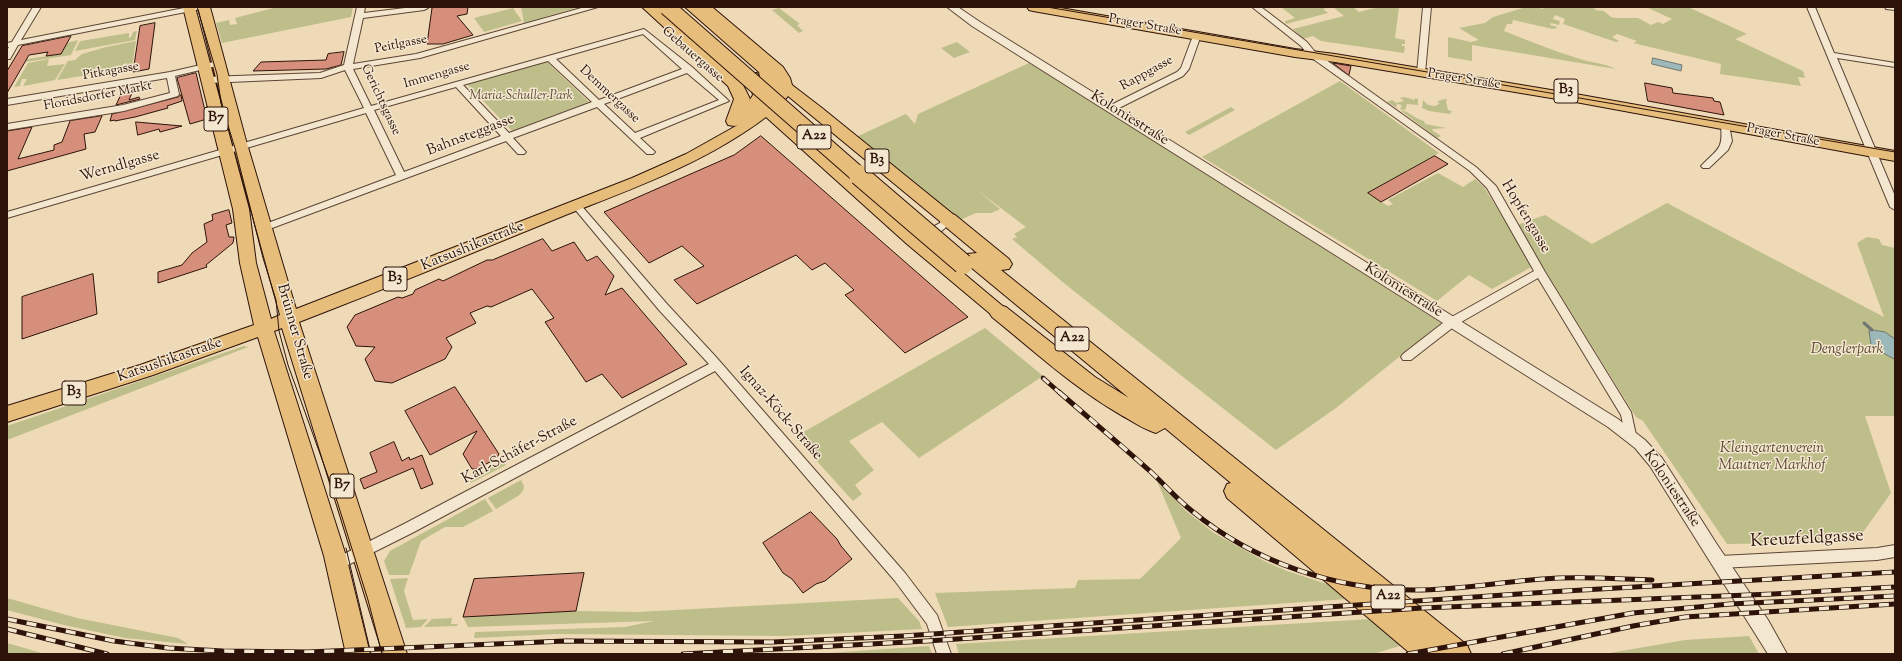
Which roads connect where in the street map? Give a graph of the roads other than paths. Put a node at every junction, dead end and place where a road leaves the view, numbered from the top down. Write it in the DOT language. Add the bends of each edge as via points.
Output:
graph roads {
  1 [pos="37,7"];
  2 [pos="361,7"];
  3 [pos="594,7"];
  4 [pos="673,7"];
  5 [pos="678,7"];
  6 [pos="952,7"];
  7 [pos="1033,7"];
  8 [pos="1072,7"];
  9 [pos="1256,7"];
  10 [pos="1427,7"];
  11 [pos="1811,7"];
  12 [pos="1888,7"];
  13 [pos="196,8"];
  14 [pos="424,8"];
  15 [pos="656,8"];
  16 [pos="1895,8"];
  17 [pos="699,9"];
  18 [pos="360,16"];
  19 [pos="642,31"];
  20 [pos="1199,32"];
  21 [pos="11,44"];
  22 [pos="1309,51"];
  23 [pos="1831,55"];
  24 [pos="7,57"];
  25 [pos="549,57"];
  26 [pos="218,64"];
  27 [pos="1895,65"];
  28 [pos="348,68"];
  29 [pos="689,69"];
  30 [pos="1421,69"];
  31 [pos="206,74"];
  32 [pos="170,75"];
  33 [pos="223,78"];
  34 [pos="458,84"];
  35 [pos="768,100"];
  36 [pos="7,102"];
  37 [pos="598,103"];
  38 [pos="1112,108"];
  39 [pos="369,109"];
  40 [pos="778,121"];
  41 [pos="742,123"];
  42 [pos="1726,125"];
  43 [pos="7,128"];
  44 [pos="507,137"];
  45 [pos="634,137"];
  46 [pos="1869,146"];
  47 [pos="1895,146"];
  48 [pos="233,149"];
  49 [pos="521,152"];
  50 [pos="650,152"];
  51 [pos="1895,156"];
  52 [pos="1706,166"];
  53 [pos="402,177"];
  54 [pos="573,201"];
  55 [pos="1895,207"];
  56 [pos="7,215"];
  57 [pos="948,219"];
  58 [pos="264,228"];
  59 [pos="912,240"];
  60 [pos="968,261"];
  61 [pos="1540,272"];
  62 [pos="999,312"];
  63 [pos="288,315"];
  64 [pos="1452,322"];
  65 [pos="263,323"];
  66 [pos="1407,357"];
  67 [pos="716,365"];
  68 [pos="7,406"];
  69 [pos="7,414"];
  70 [pos="1163,422"];
  71 [pos="1630,435"];
  72 [pos="364,551"];
  73 [pos="1895,551"];
  74 [pos="1720,562"];
  75 [pos="338,564"];
  76 [pos="358,654"];
  77 [pos="396,654"];
  78 [pos="944,654"];
  79 [pos="1431,654"];
  80 [pos="1457,654"];
  81 [pos="1778,654"];
  1 -- 21 [label="street"];
  2 -- 18 [label="street, Gerichtsgasse"];
  3 -- 28 [label="street, Peitlgasse" via="417,56"];
  4 -- 35 [label="main road" via="752,76"];
  5 -- 60 [label="highway, A22"];
  6 -- 38 [label="street, Koloniestraße"];
  7 -- 20 [label="main road, Prager Straße / B3"];
  8 -- 20 [label="main road, Prager Straße / B3"];
  9 -- 22 [label="street, Hopfengasse"];
  10 -- 30 [label="street"];
  11 -- 23 [label="street"];
  12 -- 16 [label="street"];
  13 -- 21 [label="street"];
  13 -- 26 [label="main road, Brünner Straße / B7"];
  13 -- 31 [label="main road, Brünner Straße / B7"];
  14 -- 18 [label="street"];
  15 -- 41 [label="highway" via="735,84 742,99"];
  15 -- 60 [label="highway, A22, bridge"];
  17 -- 35 [label="highway" via="766,70 772,83"];
  18 -- 28 [label="street, Gerichtsgasse"];
  19 -- 25 [label="street, Immengasse"];
  19 -- 29 [label="street, Gebauergasse" via="647,32"];
  20 -- 22 [label="main road, Prager Straße / B3"];
  20 -- 38 [label="street, Rappgasse" via="1180,74"];
  21 -- 24 [label="street"];
  22 -- 30 [label="main road, Prager Straße / B3"];
  22 -- 61 [label="street, Hopfengasse" via="1473,170 1490,186"];
  23 -- 27 [label="street"];
  23 -- 46 [label="street"];
  25 -- 34 [label="street, Immengasse"];
  25 -- 37 [label="street, Demmergasse"];
  26 -- 31 [label="street, Pitkagasse"];
  26 -- 33 [label="main road, Brünner Straße / B7"];
  28 -- 33 [label="street, Peitlgasse" via="321,75"];
  28 -- 39 [label="street, Gerichtsgasse"];
  29 -- 37 [label="street, Bahnsteggasse"];
  29 -- 45 [label="street, Gebauergasse" via="725,101"];
  30 -- 42 [label="main road, Prager Straße / B3"];
  30 -- 46 [label="main road, Prager Straße / B3" via="1813,134"];
  31 -- 32 [label="street, Pitkagasse"];
  31 -- 33 [label="street, Peitlgasse"];
  31 -- 48 [label="main road, Brünner Straße / B7"];
  32 -- 36 [label="street, Pitkagasse"];
  32 -- 43 [label="street, Floridsdorfer Markt" via="175,94 102,112"];
  33 -- 48 [label="main road, Brünner Straße / B7"];
  34 -- 39 [label="street, Immengasse"];
  34 -- 44 [label="street"];
  35 -- 40 [label="main road"];
  35 -- 41 [label="main road, Katsushikastraße / B3"];
  35 -- 57 [label="main road, B3" via="806,103"];
  37 -- 44 [label="street, Bahnsteggasse"];
  37 -- 45 [label="street, Demmergasse"];
  38 -- 64 [label="street, Koloniestraße"];
  39 -- 48 [label="street, Immengasse"];
  39 -- 53 [label="street, Gerichtsgasse"];
  40 -- 41 [label="main road, B3"];
  40 -- 59 [label="main road, B3"];
  41 -- 54 [label="main road, Katsushikastraße / B3" via="724,141 680,162"];
  42 -- 46 [label="main road, Prager Straße / B3"];
  42 -- 52 [label="street" via="1727,141 1723,150"];
  44 -- 49 [label="street"];
  44 -- 53 [label="street, Bahnsteggasse"];
  45 -- 50 [label="street, Demmergasse"];
  46 -- 47 [label="main road, Prager Straße / B3"];
  46 -- 51 [label="main road, Prager Straße / B3"];
  46 -- 55 [label="street"];
  48 -- 56 [label="street, Werndlgasse"];
  48 -- 58 [label="main road, Brünner Straße / B7"];
  48 -- 65 [label="main road, Brünner Straße / B7" via="248,263"];
  53 -- 58 [label="street, Bahnsteggasse"];
  54 -- 63 [label="main road, Katsushikastraße / B3" via="364,281"];
  54 -- 67 [label="street, Ignaz-Köck-Straße" via="662,307"];
  57 -- 59 [label="street" via="920,238"];
  57 -- 70 [label="highway" via="1097,342 1148,392"];
  58 -- 63 [label="main road, Brünner Straße / B7"];
  59 -- 62 [label="main road, B3"];
  60 -- 70 [label="highway, A22"];
  61 -- 64 [label="street"];
  61 -- 71 [label="street, Hopfengasse" via="1627,415"];
  62 -- 70 [label="highway" via="1087,383 1116,402"];
  63 -- 65 [label="main road, Katsushikastraße / B3"];
  63 -- 72 [label="main road, Brünner Straße / B7"];
  64 -- 66 [label="street"];
  64 -- 71 [label="street, Koloniestraße"];
  65 -- 68 [label="main road, Katsushikastraße / B3"];
  65 -- 69 [label="main road, Katsushikastraße / B3" via="141,372"];
  65 -- 75 [label="main road, Brünner Straße / B7"];
  67 -- 72 [label="street, Karl-Schäfer-Straße"];
  67 -- 78 [label="street, Ignaz-Köck-Straße" via="919,600 932,620"];
  70 -- 79 [label="highway, A22"];
  70 -- 80 [label="highway, A22"];
  71 -- 74 [label="street, Koloniestraße" via="1656,462"];
  72 -- 75 [label="street, Karl-Schäfer-Straße"];
  72 -- 77 [label="main road, Brünner Straße / B7"];
  73 -- 74 [label="street, Kreuzfeldgasse"];
  74 -- 81 [label="street, Koloniestraße"];
  75 -- 76 [label="main road, Brünner Straße / B7"];
}
